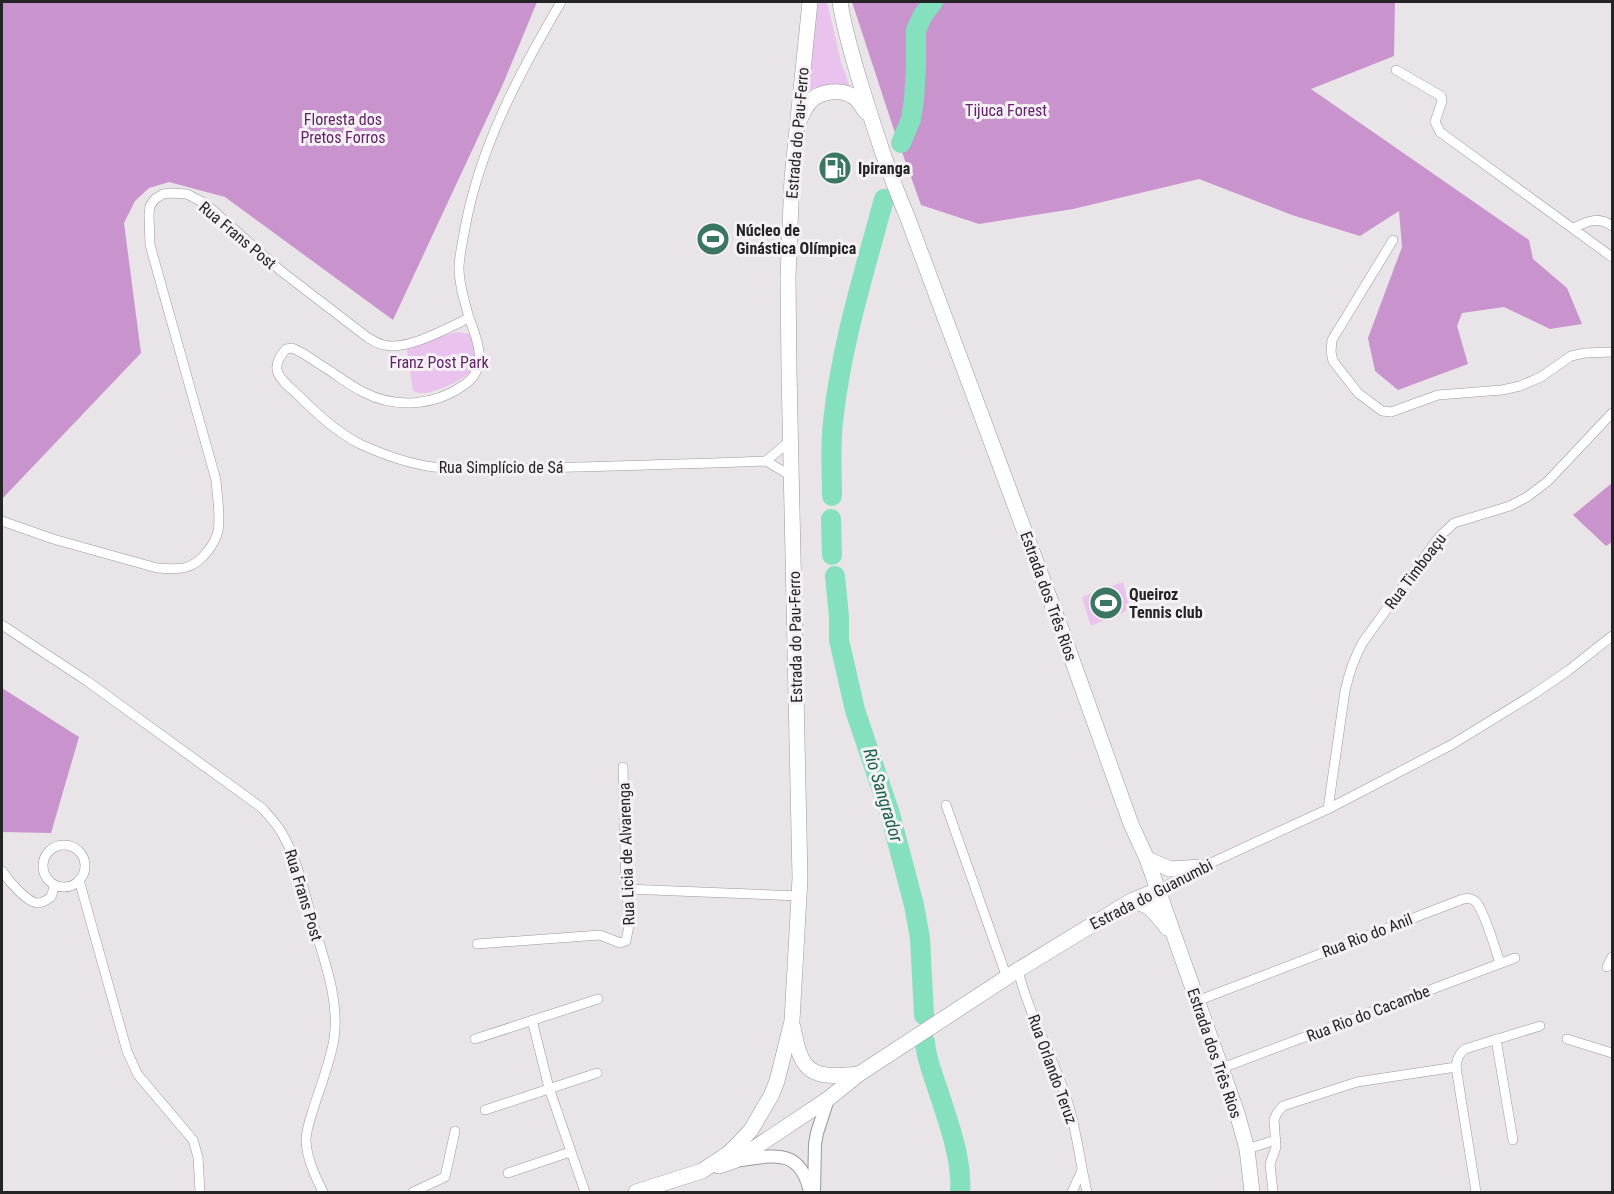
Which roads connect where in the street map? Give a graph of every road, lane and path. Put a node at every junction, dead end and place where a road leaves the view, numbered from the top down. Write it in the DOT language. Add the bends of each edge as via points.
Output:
graph roads {
  1 [pos="561,2"];
  2 [pos="810,2"];
  3 [pos="840,2"];
  4 [pos="1396,70"];
  5 [pos="871,119"];
  6 [pos="797,124"];
  7 [pos="1612,226"];
  8 [pos="1574,228"];
  9 [pos="1393,240"];
  10 [pos="1612,257"];
  11 [pos="469,318"];
  12 [pos="1612,352"];
  13 [pos="1612,413"];
  14 [pos="791,440"];
  15 [pos="766,461"];
  16 [pos="791,477"];
  17 [pos="2,521"];
  18 [pos="2,625"];
  19 [pos="1612,636"];
  20 [pos="623,767"];
  21 [pos="946,805"];
  22 [pos="1328,809"];
  23 [pos="1145,854"];
  24 [pos="1202,867"];
  25 [pos="2,871"];
  26 [pos="79,880"];
  27 [pos="55,885"];
  28 [pos="626,889"];
  29 [pos="1158,890"];
  30 [pos="799,896"];
  31 [pos="1131,901"];
  32 [pos="1174,938"];
  33 [pos="477,944"];
  34 [pos="1612,957"];
  35 [pos="1515,958"];
  36 [pos="1500,963"];
  37 [pos="1607,967"];
  38 [pos="1013,974"];
  39 [pos="598,999"];
  40 [pos="1197,1001"];
  41 [pos="532,1020"];
  42 [pos="792,1021"];
  43 [pos="1540,1026"];
  44 [pos="475,1039"];
  45 [pos="1567,1039"];
  46 [pos="1496,1040"];
  47 [pos="1612,1053"];
  48 [pos="1456,1067"];
  49 [pos="1221,1068"];
  50 [pos="597,1073"];
  51 [pos="859,1074"];
  52 [pos="549,1088"];
  53 [pos="828,1099"];
  54 [pos="485,1110"];
  55 [pos="455,1131"];
  56 [pos="1276,1140"];
  57 [pos="1513,1140"];
  58 [pos="1247,1149"];
  59 [pos="570,1152"];
  60 [pos="734,1161"];
  61 [pos="1082,1170"];
  62 [pos="702,1172"];
  63 [pos="508,1173"];
  64 [pos="201,1192"];
  65 [pos="323,1192"];
  66 [pos="413,1192"];
  67 [pos="585,1192"];
  68 [pos="636,1192"];
  69 [pos="812,1192"];
  70 [pos="1072,1192"];
  71 [pos="1088,1192"];
  72 [pos="1252,1192"];
  73 [pos="1273,1192"];
  74 [pos="1476,1192"];
  1 -- 11 [label="street" via="518,80 479,174 459,268"];
  2 -- 6 [label="main road, Estrada do Pau-Ferro"];
  3 -- 5 [label="main road, Estrada dos Três Rios"];
  4 -- 8 [label="street" via="1441,96 1436,122 1440,132"];
  5 -- 6 [label="main road" via="855,98 836,91 810,101"];
  5 -- 23 [label="main road, Estrada dos Três Rios"];
  6 -- 14 [label="main road, Estrada do Pau-Ferro" via="788,277"];
  7 -- 8 [label="street" via="1595,220"];
  8 -- 10 [label="street"];
  9 -- 12 [label="street" via="1332,340 1331,352 1333,361 1358,393 1382,411 1391,412 1438,395 1520,386 1571,356"];
  11 -- 15 [label="street, Rua Simplício de Sá" via="478,340 477,370 454,392 432,401 402,404 362,392 292,348 278,358 276,369 287,386 344,435 382,452 434,466 497,469"];
  11 -- 17 [label="street, Rua Frans Post" via="403,345 375,342 281,271 206,204 187,194 163,194 150,206 150,245 216,480 218,530 214,543 193,566 175,570 54,539"];
  13 -- 22 [label="street, Rua Timboaçu" via="1548,481 1527,497 1454,523 1439,537 1354,658"];
  14 -- 15 [label="street"];
  14 -- 16 [label="main road, Estrada do Pau-Ferro"];
  15 -- 16 [label="street"];
  16 -- 30 [label="main road, Estrada do Pau-Ferro"];
  18 -- 65 [label="street, Rua Frans Post" via="87,681 262,808 284,836 299,872 335,1010 331,1054 306,1139 312,1169"];
  19 -- 22 [label="street, Estrada do Guanumbi" via="1534,694 1451,745"];
  20 -- 28 [label="street, Rua Licia de Alvarenga"];
  21 -- 38 [label="street, Rua Orlando Teruz"];
  22 -- 24 [label="street, Estrada do Guanumbi"];
  23 -- 24 [label="main road" via="1170,868"];
  23 -- 29 [label="main road, Estrada dos Três Rios"];
  23 -- 31 [label="main road" via="1143,875"];
  24 -- 29 [label="street, Estrada do Guanumbi"];
  25 -- 27 [label="street" via="28,900 36,903 51,897"];
  26 -- 27 [label="street" via="68,886"];
  26 -- 27 [label="street" via="84,868 82,855 73,847 60,845 49,852 43,863 46,876"];
  26 -- 64 [label="street" via="127,1052 138,1075 193,1140"];
  28 -- 30 [label="street"];
  28 -- 33 [label="street, Rua Licia de Alvarenga" via="626,941 620,943 600,936"];
  29 -- 31 [label="main road, Estrada do Guanumbi"];
  29 -- 32 [label="main road, Estrada dos Três Rios"];
  30 -- 42 [label="main road, Estrada do Pau-Ferro"];
  31 -- 32 [label="main road" via="1153,910"];
  31 -- 38 [label="main road, Estrada do Guanumbi"];
  32 -- 40 [label="main road, Estrada dos Três Rios"];
  34 -- 37 [label="street"];
  35 -- 36 [label="street, Rua Rio do Cacambe"];
  36 -- 40 [label="street, Rua Rio do Anil" via="1481,910 1476,902 1463,898"];
  36 -- 49 [label="street, Rua Rio do Cacambe"];
  38 -- 51 [label="main road, Estrada do Guanumbi"];
  38 -- 61 [label="street, Rua Orlando Teruz" via="1056,1068 1076,1134"];
  39 -- 41 [label="street"];
  40 -- 49 [label="main road, Estrada dos Três Rios"];
  41 -- 44 [label="street"];
  41 -- 52 [label="street"];
  42 -- 51 [label="main road" via="797,1048 809,1069 824,1075"];
  42 -- 62 [label="main road, Estrada do Pau-Ferro" via="777,1081 764,1110 738,1144"];
  43 -- 46 [label="street"];
  45 -- 47 [label="street"];
  46 -- 48 [label="street" via="1465,1049"];
  46 -- 57 [label="street"];
  48 -- 56 [label="street" via="1357,1082 1283,1106 1274,1120"];
  48 -- 74 [label="street"];
  49 -- 58 [label="main road, Estrada dos Três Rios"];
  50 -- 52 [label="street"];
  51 -- 53 [label="main road, Estrada do Guanumbi"];
  52 -- 54 [label="street"];
  52 -- 59 [label="street"];
  53 -- 60 [label="main road, Estrada do Guanumbi"];
  53 -- 69 [label="street" via="815,1144"];
  55 -- 66 [label="street" via="445,1177"];
  56 -- 58 [label="street"];
  56 -- 73 [label="street" via="1270,1164"];
  58 -- 72 [label="main road, Estrada dos Três Rios"];
  59 -- 63 [label="street"];
  59 -- 67 [label="street"];
  60 -- 62 [label="main road, Estrada do Guanumbi"];
  60 -- 69 [label="street" via="784,1157 802,1170"];
  61 -- 70 [label="street"];
  61 -- 71 [label="street, Rua Orlando Teruz"];
  62 -- 68 [label="main road, Estrada do Pau-Ferro"];
}
